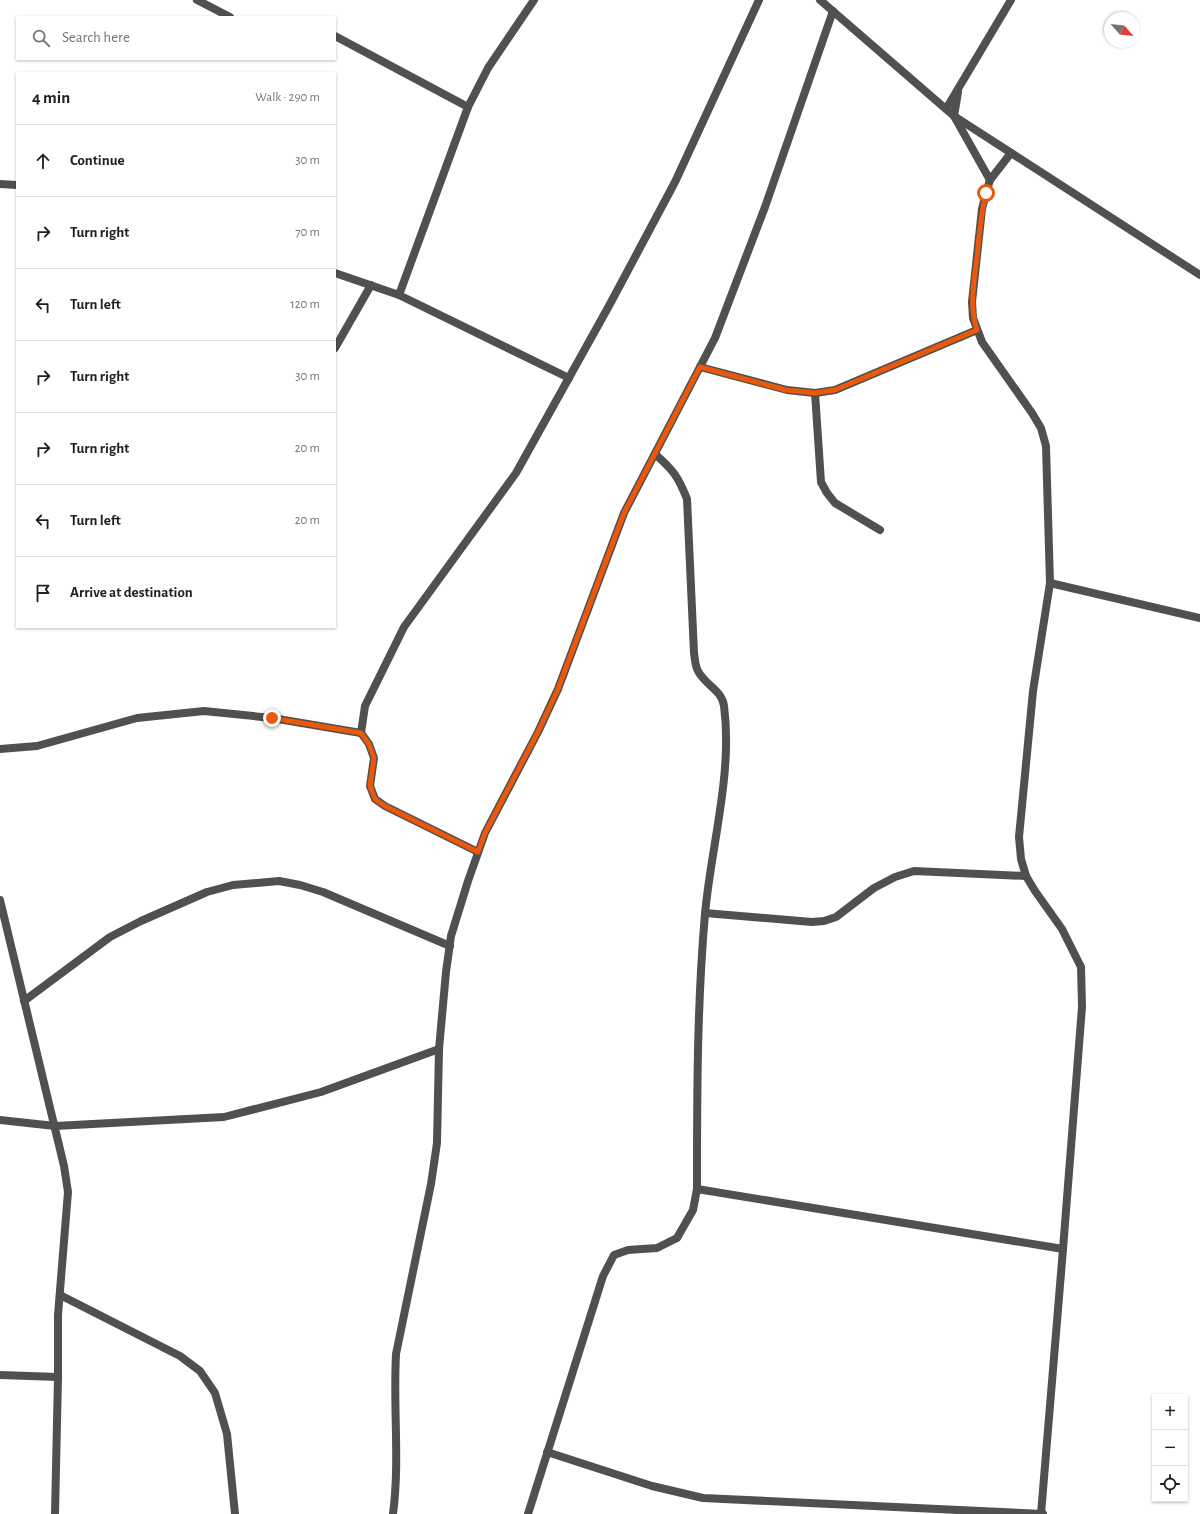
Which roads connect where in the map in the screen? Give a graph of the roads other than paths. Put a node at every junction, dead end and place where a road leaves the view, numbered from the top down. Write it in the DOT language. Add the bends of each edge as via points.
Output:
graph roads {
  1 [pos="197,0"];
  2 [pos="534,0"];
  3 [pos="759,0"];
  4 [pos="820,0"];
  5 [pos="1011,0"];
  6 [pos="833,11"];
  7 [pos="228,16"];
  8 [pos="336,37"];
  9 [pos="959,87"];
  10 [pos="468,107"];
  11 [pos="946,109"];
  12 [pos="954,116"];
  13 [pos="1011,153"];
  14 [pos="990,180"];
  15 [pos="0,184"];
  16 [pos="16,185"];
  17 [pos="336,273"];
  18 [pos="1200,275"];
  19 [pos="371,285"];
  20 [pos="399,295"];
  21 [pos="977,330"];
  22 [pos="336,346"];
  23 [pos="700,367"];
  24 [pos="569,378"];
  25 [pos="815,393"];
  26 [pos="655,454"];
  27 [pos="880,530"];
  28 [pos="1050,583"];
  29 [pos="1200,618"];
  30 [pos="361,733"];
  31 [pos="0,749"];
  32 [pos="478,852"];
  33 [pos="1026,876"];
  34 [pos="0,900"];
  35 [pos="705,913"];
  36 [pos="450,946"];
  37 [pos="24,1001"];
  38 [pos="439,1049"];
  39 [pos="0,1120"];
  40 [pos="55,1126"];
  41 [pos="696,1189"];
  42 [pos="1063,1249"];
  43 [pos="60,1295"];
  44 [pos="0,1375"];
  45 [pos="58,1377"];
  46 [pos="547,1452"];
  47 [pos="55,1514"];
  48 [pos="235,1514"];
  49 [pos="393,1514"];
  50 [pos="528,1514"];
  51 [pos="1042,1514"];
  1 -- 7 [label="street"];
  2 -- 10 [label="street" via="488,68"];
  3 -- 24 [label="street" via="675,182"];
  4 -- 6 [label="street"];
  5 -- 9 [label="street"];
  6 -- 11 [label="street"];
  6 -- 23 [label="street" via="765,207 715,338"];
  8 -- 10 [label="street"];
  9 -- 11 [label="street"];
  9 -- 12 [label="street"];
  10 -- 20 [label="street"];
  11 -- 12 [label="street"];
  12 -- 13 [label="street"];
  12 -- 14 [label="street"];
  13 -- 14 [label="street"];
  13 -- 18 [label="street"];
  14 -- 21 [label="street" via="982,209 972,302"];
  15 -- 16 [label="street"];
  17 -- 19 [label="street"];
  19 -- 20 [label="street"];
  19 -- 22 [label="street"];
  20 -- 24 [label="street"];
  21 -- 25 [label="street" via="835,390"];
  21 -- 28 [label="street" via="982,342 1041,428 1046,446"];
  23 -- 25 [label="street" via="786,390"];
  23 -- 26 [label="street"];
  24 -- 30 [label="street" via="516,473 404,627 365,706"];
  25 -- 27 [label="street" via="821,482 835,503"];
  26 -- 32 [label="street" via="624,513 558,689 485,833"];
  26 -- 35 [label="street" via="673,471 687,499 694,653 697,670 718,692 724,705 725,766"];
  28 -- 29 [label="street"];
  28 -- 33 [label="street" via="1033,691 1019,837"];
  30 -- 31 [label="street" via="272,718 204,711 137,718 37,746"];
  30 -- 32 [label="street" via="369,744 374,758 370,786 375,799"];
  32 -- 36 [label="street"];
  33 -- 35 [label="street" via="914,871 881,884 836,917 824,921"];
  33 -- 42 [label="street" via="1062,929 1082,967 1082,1007"];
  34 -- 37 [label="street"];
  35 -- 41 [label="street" via="697,1051"];
  36 -- 37 [label="street" via="323,892 300,885 279,881 233,885 207,892 141,921 110,938"];
  36 -- 38 [label="street"];
  37 -- 40 [label="street"];
  38 -- 40 [label="street" via="321,1092 224,1117"];
  38 -- 49 [label="street" via="437,1143 396,1354 394,1380 397,1448"];
  39 -- 40 [label="street"];
  40 -- 43 [label="street" via="68,1192"];
  41 -- 42 [label="street"];
  41 -- 46 [label="street" via="693,1210 678,1238 657,1248 628,1250 614,1255 603,1276"];
  42 -- 51 [label="street"];
  43 -- 45 [label="street"];
  43 -- 48 [label="street" via="180,1356 200,1371 215,1393 227,1434"];
  44 -- 45 [label="street"];
  45 -- 47 [label="street"];
  46 -- 50 [label="street"];
  46 -- 51 [label="street" via="652,1486 703,1498"];
}
